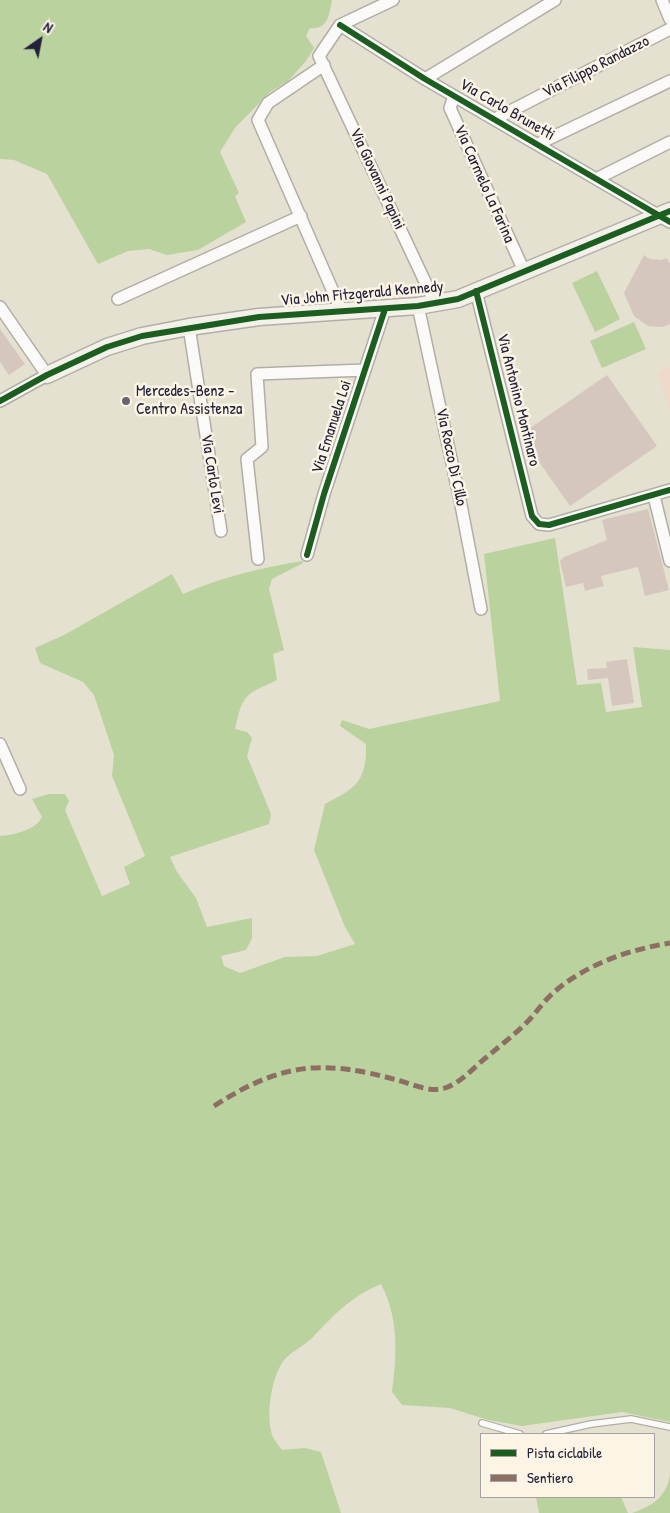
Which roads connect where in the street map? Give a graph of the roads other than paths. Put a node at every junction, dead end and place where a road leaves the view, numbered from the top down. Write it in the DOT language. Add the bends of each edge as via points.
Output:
graph roads {
  1 [pos="393,0"];
  2 [pos="555,0"];
  3 [pos="662,0"];
  4 [pos="670,19"];
  5 [pos="340,25"];
  6 [pos="670,29"];
  7 [pos="322,60"];
  8 [pos="426,79"];
  9 [pos="670,81"];
  10 [pos="454,96"];
  11 [pos="495,119"];
  12 [pos="670,142"];
  13 [pos="538,144"];
  14 [pos="598,178"];
  15 [pos="300,216"];
  16 [pos="667,216"];
  17 [pos="524,272"];
  18 [pos="476,291"];
  19 [pos="118,299"];
  20 [pos="435,303"];
  21 [pos="418,306"];
  22 [pos="0,307"];
  23 [pos="385,309"];
  24 [pos="342,312"];
  25 [pos="189,327"];
  26 [pos="365,370"];
  27 [pos="47,375"];
  28 [pos="0,401"];
  29 [pos="670,490"];
  30 [pos="654,496"];
  31 [pos="221,531"];
  32 [pos="307,555"];
  33 [pos="258,559"];
  34 [pos="670,561"];
  35 [pos="481,609"];
  36 [pos="0,744"];
  37 [pos="20,789"];
  38 [pos="482,1423"];
  39 [pos="670,1427"];
  40 [pos="517,1433"];
  41 [pos="551,1433"];
  1 -- 5 [label="street"];
  2 -- 8 [label="street"];
  3 -- 4 [label="street"];
  5 -- 7 [label="street"];
  5 -- 8 [label="street, Via Carlo Brunetti"];
  6 -- 11 [label="street, Via Filippo Randazzo"];
  7 -- 15 [label="street" via="268,104 258,120"];
  7 -- 20 [label="street, Via Giovanni Papini"];
  8 -- 10 [label="street, Via Carlo Brunetti"];
  9 -- 13 [label="street"];
  10 -- 11 [label="street, Via Carlo Brunetti"];
  10 -- 17 [label="street, Via Carmelo La Farina" via="450,108"];
  11 -- 13 [label="street, Via Carlo Brunetti"];
  12 -- 14 [label="street"];
  13 -- 14 [label="street, Via Carlo Brunetti"];
  14 -- 16 [label="street, Via Carlo Brunetti"];
  15 -- 19 [label="street"];
  15 -- 24 [label="street"];
  16 -- 17 [label="street, Via John Fitzgerald Kennedy"];
  17 -- 18 [label="street, Via John Fitzgerald Kennedy"];
  18 -- 20 [label="street, Via John Fitzgerald Kennedy" via="458,299"];
  18 -- 30 [label="street, Via Antonino Montinaro" via="532,516 539,524 549,526"];
  20 -- 21 [label="street, Via John Fitzgerald Kennedy"];
  21 -- 23 [label="street, Via John Fitzgerald Kennedy"];
  21 -- 35 [label="street, Via Rocco Di Cillo"];
  22 -- 27 [label="street"];
  23 -- 24 [label="street, Via John Fitzgerald Kennedy"];
  23 -- 26 [label="street, Via Emanuela Loi"];
  24 -- 25 [label="street, Via John Fitzgerald Kennedy" via="259,317"];
  25 -- 27 [label="street, Via John Fitzgerald Kennedy" via="107,347"];
  25 -- 31 [label="street, Via Carlo Levi"];
  26 -- 32 [label="street, Via Emanuela Loi"];
  26 -- 33 [label="street" via="257,374 262,447 247,459"];
  27 -- 28 [label="street"];
  29 -- 30 [label="street"];
  30 -- 34 [label="street"];
  36 -- 37 [label="street"];
  38 -- 40 [label="lane"];
  39 -- 41 [label="lane" via="631,1420"];
}
